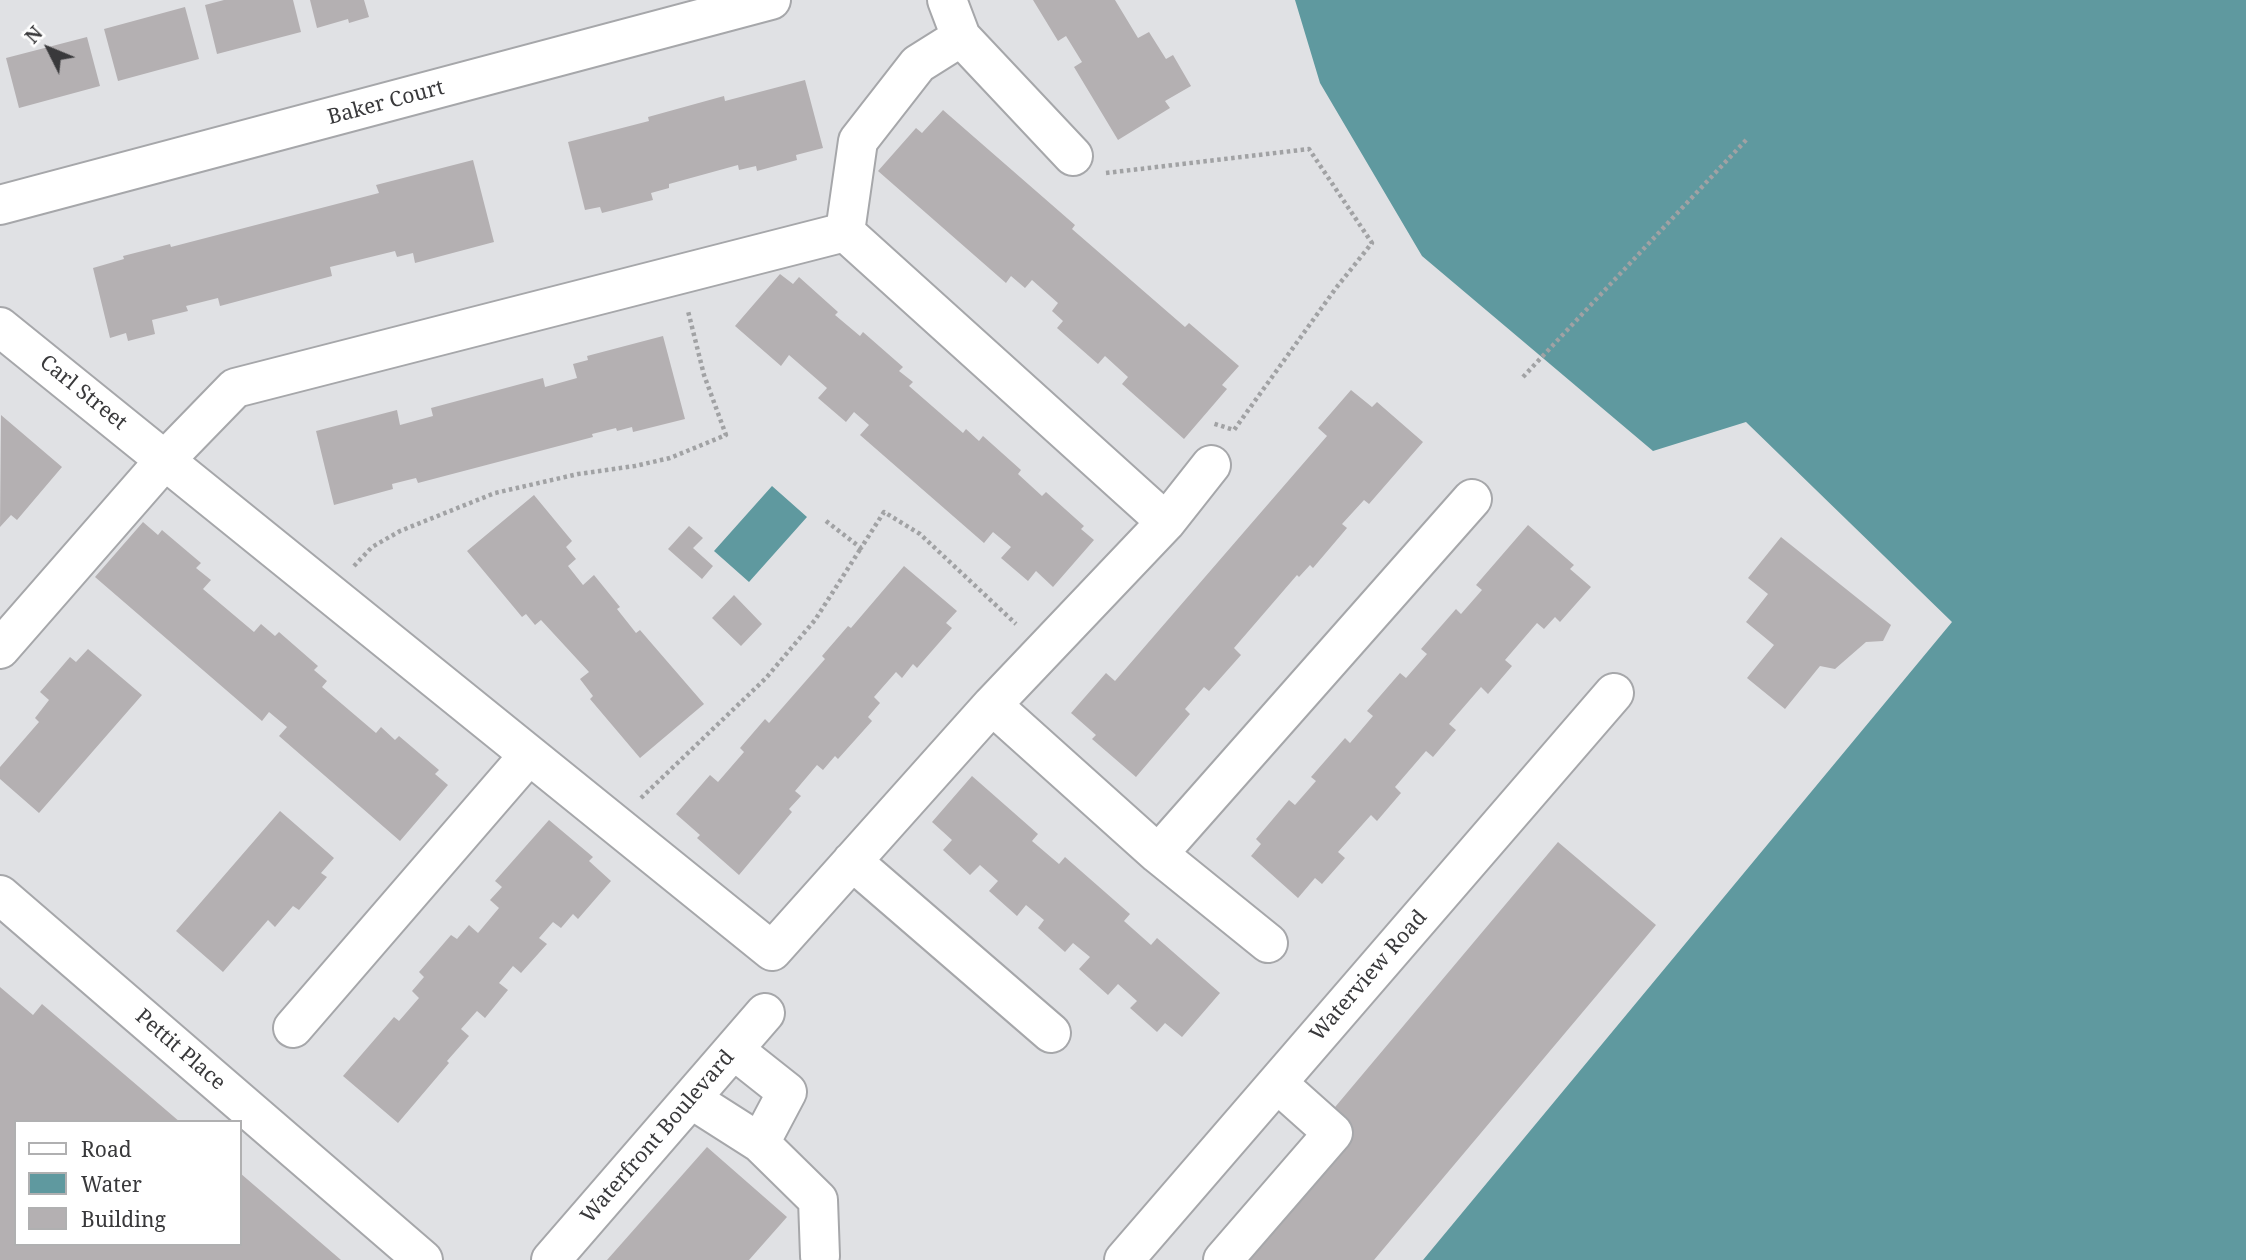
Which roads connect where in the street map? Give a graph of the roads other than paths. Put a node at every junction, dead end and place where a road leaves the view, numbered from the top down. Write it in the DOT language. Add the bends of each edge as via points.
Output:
graph roads {
  1 [pos="771,0"];
  2 [pos="947,0"];
  3 [pos="961,37"];
  4 [pos="1073,156"];
  5 [pos="0,205"];
  6 [pos="845,232"];
  7 [pos="0,327"];
  8 [pos="165,460"];
  9 [pos="1212,466"];
  10 [pos="1472,499"];
  11 [pos="1166,522"];
  12 [pos="0,649"];
  13 [pos="1614,693"];
  14 [pos="992,705"];
  15 [pos="529,755"];
  16 [pos="1158,855"];
  17 [pos="852,861"];
  18 [pos="0,895"];
  19 [pos="1268,943"];
  20 [pos="765,1013"];
  21 [pos="293,1028"];
  22 [pos="1051,1033"];
  23 [pos="734,1050"];
  24 [pos="1277,1083"];
  25 [pos="691,1099"];
  26 [pos="760,1143"];
  27 [pos="1140,1254"];
  28 [pos="820,1259"];
  29 [pos="423,1260"];
  30 [pos="551,1260"];
  31 [pos="1223,1260"];
  1 -- 5 [label="street, Baker Court"];
  2 -- 3 [label="street"];
  3 -- 4 [label="street"];
  3 -- 6 [label="street" via="918,64 858,141"];
  6 -- 8 [label="street" via="235,388"];
  6 -- 11 [label="street"];
  7 -- 8 [label="street, Carl Street"];
  8 -- 12 [label="street"];
  8 -- 15 [label="street, Carl Street"];
  9 -- 11 [label="street"];
  10 -- 16 [label="street"];
  11 -- 14 [label="street"];
  13 -- 24 [label="street, Waterview Road"];
  14 -- 16 [label="street"];
  14 -- 17 [label="street"];
  15 -- 17 [label="street, Carl Street" via="772,951"];
  15 -- 21 [label="street"];
  16 -- 19 [label="street"];
  17 -- 22 [label="street"];
  18 -- 29 [label="street, Pettit Place"];
  20 -- 23 [label="street, Waterfront Boulevard"];
  23 -- 25 [label="street, Waterfront Boulevard"];
  23 -- 26 [label="street" via="787,1092"];
  24 -- 27 [label="street, Waterview Road"];
  24 -- 31 [label="street" via="1333,1133"];
  25 -- 26 [label="street"];
  25 -- 30 [label="street, Waterfront Boulevard"];
  26 -- 28 [label="street" via="818,1200"];
}
